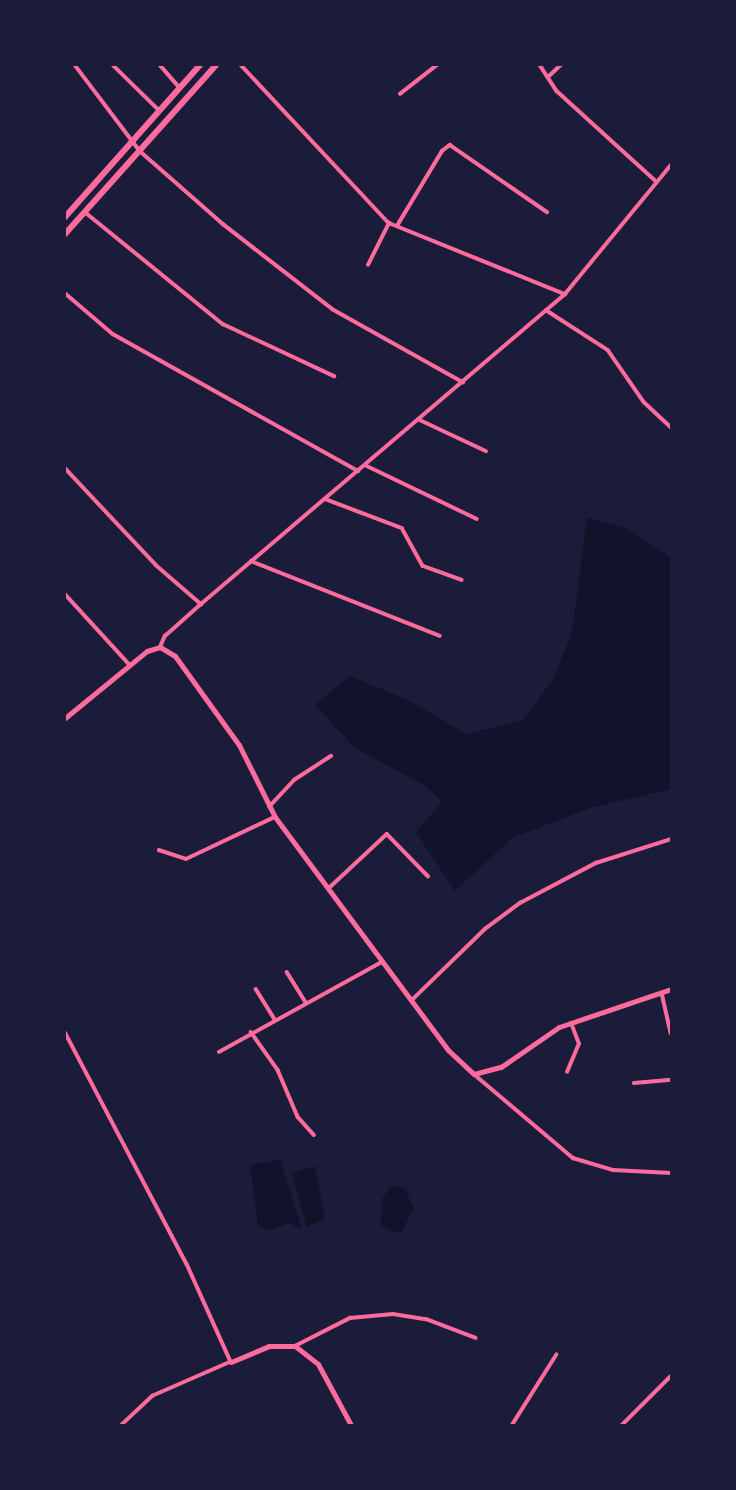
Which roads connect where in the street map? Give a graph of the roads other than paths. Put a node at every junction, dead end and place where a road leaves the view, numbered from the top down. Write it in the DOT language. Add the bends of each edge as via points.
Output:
graph roads {
  1 [pos="75,65"];
  2 [pos="113,65"];
  3 [pos="160,65"];
  4 [pos="200,65"];
  5 [pos="216,65"];
  6 [pos="241,65"];
  7 [pos="437,65"];
  8 [pos="541,65"];
  9 [pos="561,65"];
  10 [pos="548,77"];
  11 [pos="180,87"];
  12 [pos="400,94"];
  13 [pos="159,110"];
  14 [pos="135,138"];
  15 [pos="140,150"];
  16 [pos="671,165"];
  17 [pos="656,181"];
  18 [pos="66,212"];
  19 [pos="85,212"];
  20 [pos="547,212"];
  21 [pos="389,223"];
  22 [pos="397,226"];
  23 [pos="65,234"];
  24 [pos="368,265"];
  25 [pos="65,293"];
  26 [pos="565,293"];
  27 [pos="546,310"];
  28 [pos="334,376"];
  29 [pos="463,382"];
  30 [pos="420,420"];
  31 [pos="671,427"];
  32 [pos="486,451"];
  33 [pos="365,465"];
  34 [pos="65,468"];
  35 [pos="358,471"];
  36 [pos="325,499"];
  37 [pos="477,519"];
  38 [pos="251,561"];
  39 [pos="462,580"];
  40 [pos="65,594"];
  41 [pos="201,604"];
  42 [pos="440,636"];
  43 [pos="160,647"];
  44 [pos="130,665"];
  45 [pos="65,718"];
  46 [pos="331,756"];
  47 [pos="269,807"];
  48 [pos="275,817"];
  49 [pos="671,839"];
  50 [pos="159,849"];
  51 [pos="428,876"];
  52 [pos="329,888"];
  53 [pos="382,962"];
  54 [pos="287,972"];
  55 [pos="256,989"];
  56 [pos="671,989"];
  57 [pos="662,993"];
  58 [pos="411,1001"];
  59 [pos="306,1002"];
  60 [pos="275,1019"];
  61 [pos="571,1023"];
  62 [pos="65,1032"];
  63 [pos="251,1032"];
  64 [pos="671,1033"];
  65 [pos="219,1052"];
  66 [pos="567,1072"];
  67 [pos="474,1074"];
  68 [pos="671,1080"];
  69 [pos="634,1083"];
  70 [pos="314,1135"];
  71 [pos="671,1173"];
  72 [pos="476,1338"];
  73 [pos="295,1346"];
  74 [pos="556,1355"];
  75 [pos="231,1362"];
  76 [pos="671,1376"];
  77 [pos="122,1425"];
  78 [pos="351,1425"];
  79 [pos="512,1425"];
  80 [pos="622,1425"];
  1 -- 14 [label="street"];
  2 -- 13 [label="street"];
  3 -- 11 [label="street"];
  4 -- 11 [label="main road"];
  5 -- 15 [label="main road"];
  6 -- 21 [label="street"];
  7 -- 12 [label="street"];
  8 -- 10 [label="street"];
  9 -- 10 [label="street"];
  10 -- 17 [label="street"];
  11 -- 13 [label="main road"];
  13 -- 14 [label="main road"];
  14 -- 15 [label="street"];
  14 -- 18 [label="main road"];
  15 -- 19 [label="main road"];
  15 -- 29 [label="street" via="223,224 334,310"];
  16 -- 17 [label="street"];
  17 -- 26 [label="street"];
  19 -- 23 [label="main road"];
  19 -- 28 [label="street" via="223,324"];
  20 -- 22 [label="street" via="450,145"];
  21 -- 22 [label="street"];
  21 -- 24 [label="street"];
  22 -- 26 [label="street"];
  25 -- 35 [label="street" via="113,334"];
  26 -- 27 [label="street"];
  27 -- 29 [label="street"];
  27 -- 31 [label="street" via="608,349 644,402"];
  29 -- 30 [label="street"];
  30 -- 32 [label="street"];
  30 -- 33 [label="street"];
  33 -- 35 [label="street"];
  33 -- 37 [label="street"];
  34 -- 41 [label="street" via="156,565"];
  35 -- 36 [label="street"];
  36 -- 38 [label="street"];
  36 -- 39 [label="street" via="402,528 423,566"];
  38 -- 41 [label="street"];
  38 -- 42 [label="street"];
  40 -- 44 [label="street"];
  41 -- 43 [label="street" via="164,636"];
  43 -- 44 [label="street"];
  43 -- 47 [label="street" via="175,656 212,703"];
  44 -- 45 [label="street"];
  46 -- 47 [label="street" via="294,780"];
  47 -- 48 [label="street"];
  48 -- 50 [label="street" via="186,859"];
  48 -- 52 [label="street"];
  49 -- 58 [label="street" via="596,863 520,903 485,929"];
  51 -- 52 [label="street" via="387,834"];
  52 -- 53 [label="street"];
  53 -- 58 [label="street"];
  53 -- 59 [label="street"];
  54 -- 59 [label="street"];
  55 -- 60 [label="street"];
  56 -- 57 [label="street"];
  57 -- 61 [label="street"];
  57 -- 64 [label="street"];
  58 -- 67 [label="street" via="448,1050"];
  59 -- 60 [label="street"];
  60 -- 63 [label="street"];
  61 -- 66 [label="street" via="579,1044"];
  61 -- 67 [label="street" via="501,1067"];
  62 -- 75 [label="street" via="192,1275"];
  63 -- 65 [label="street"];
  63 -- 70 [label="street" via="278,1070 294,1111"];
  67 -- 71 [label="street" via="573,1158 613,1170"];
  68 -- 69 [label="street"];
  72 -- 73 [label="street" via="426,1319 393,1314 351,1318"];
  73 -- 75 [label="street" via="269,1346"];
  73 -- 78 [label="street" via="318,1364"];
  74 -- 79 [label="street"];
  75 -- 77 [label="street" via="152,1396"];
  76 -- 80 [label="street"];
}
